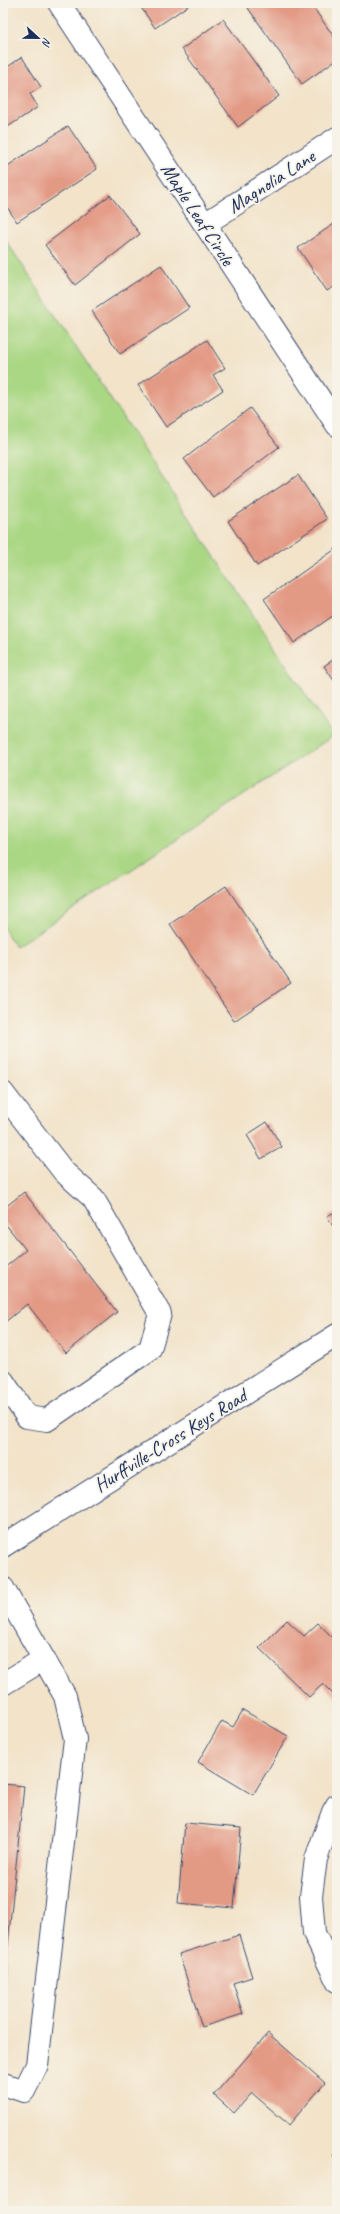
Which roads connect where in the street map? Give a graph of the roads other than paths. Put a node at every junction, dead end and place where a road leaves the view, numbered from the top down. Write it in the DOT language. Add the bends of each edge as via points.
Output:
graph roads {
  1 [pos="59,3"];
  2 [pos="337,138"];
  3 [pos="205,224"];
  4 [pos="337,425"];
  5 [pos="3,1093"];
  6 [pos="337,1335"];
  7 [pos="3,1381"];
  8 [pos="5,1540"];
  9 [pos="3,1588"];
  10 [pos="44,1659"];
  11 [pos="3,1684"];
  12 [pos="337,1805"];
  13 [pos="337,1981"];
  14 [pos="3,2084"];
  1 -- 3 [label="street, Maple Leaf Circle"];
  2 -- 3 [label="street, Magnolia Lane"];
  3 -- 4 [label="street, Maple Leaf Circle"];
  5 -- 7 [label="street" via="64,1172 93,1198 160,1314 150,1350 47,1420 27,1417"];
  6 -- 8 [label="street, Hurffville-Cross Keys Road"];
  9 -- 10 [label="street"];
  10 -- 11 [label="street"];
  10 -- 14 [label="street" via="65,1696 75,1739 37,2065 24,2090"];
  12 -- 13 [label="street" via="316,1859 311,1896 314,1933"];
}
